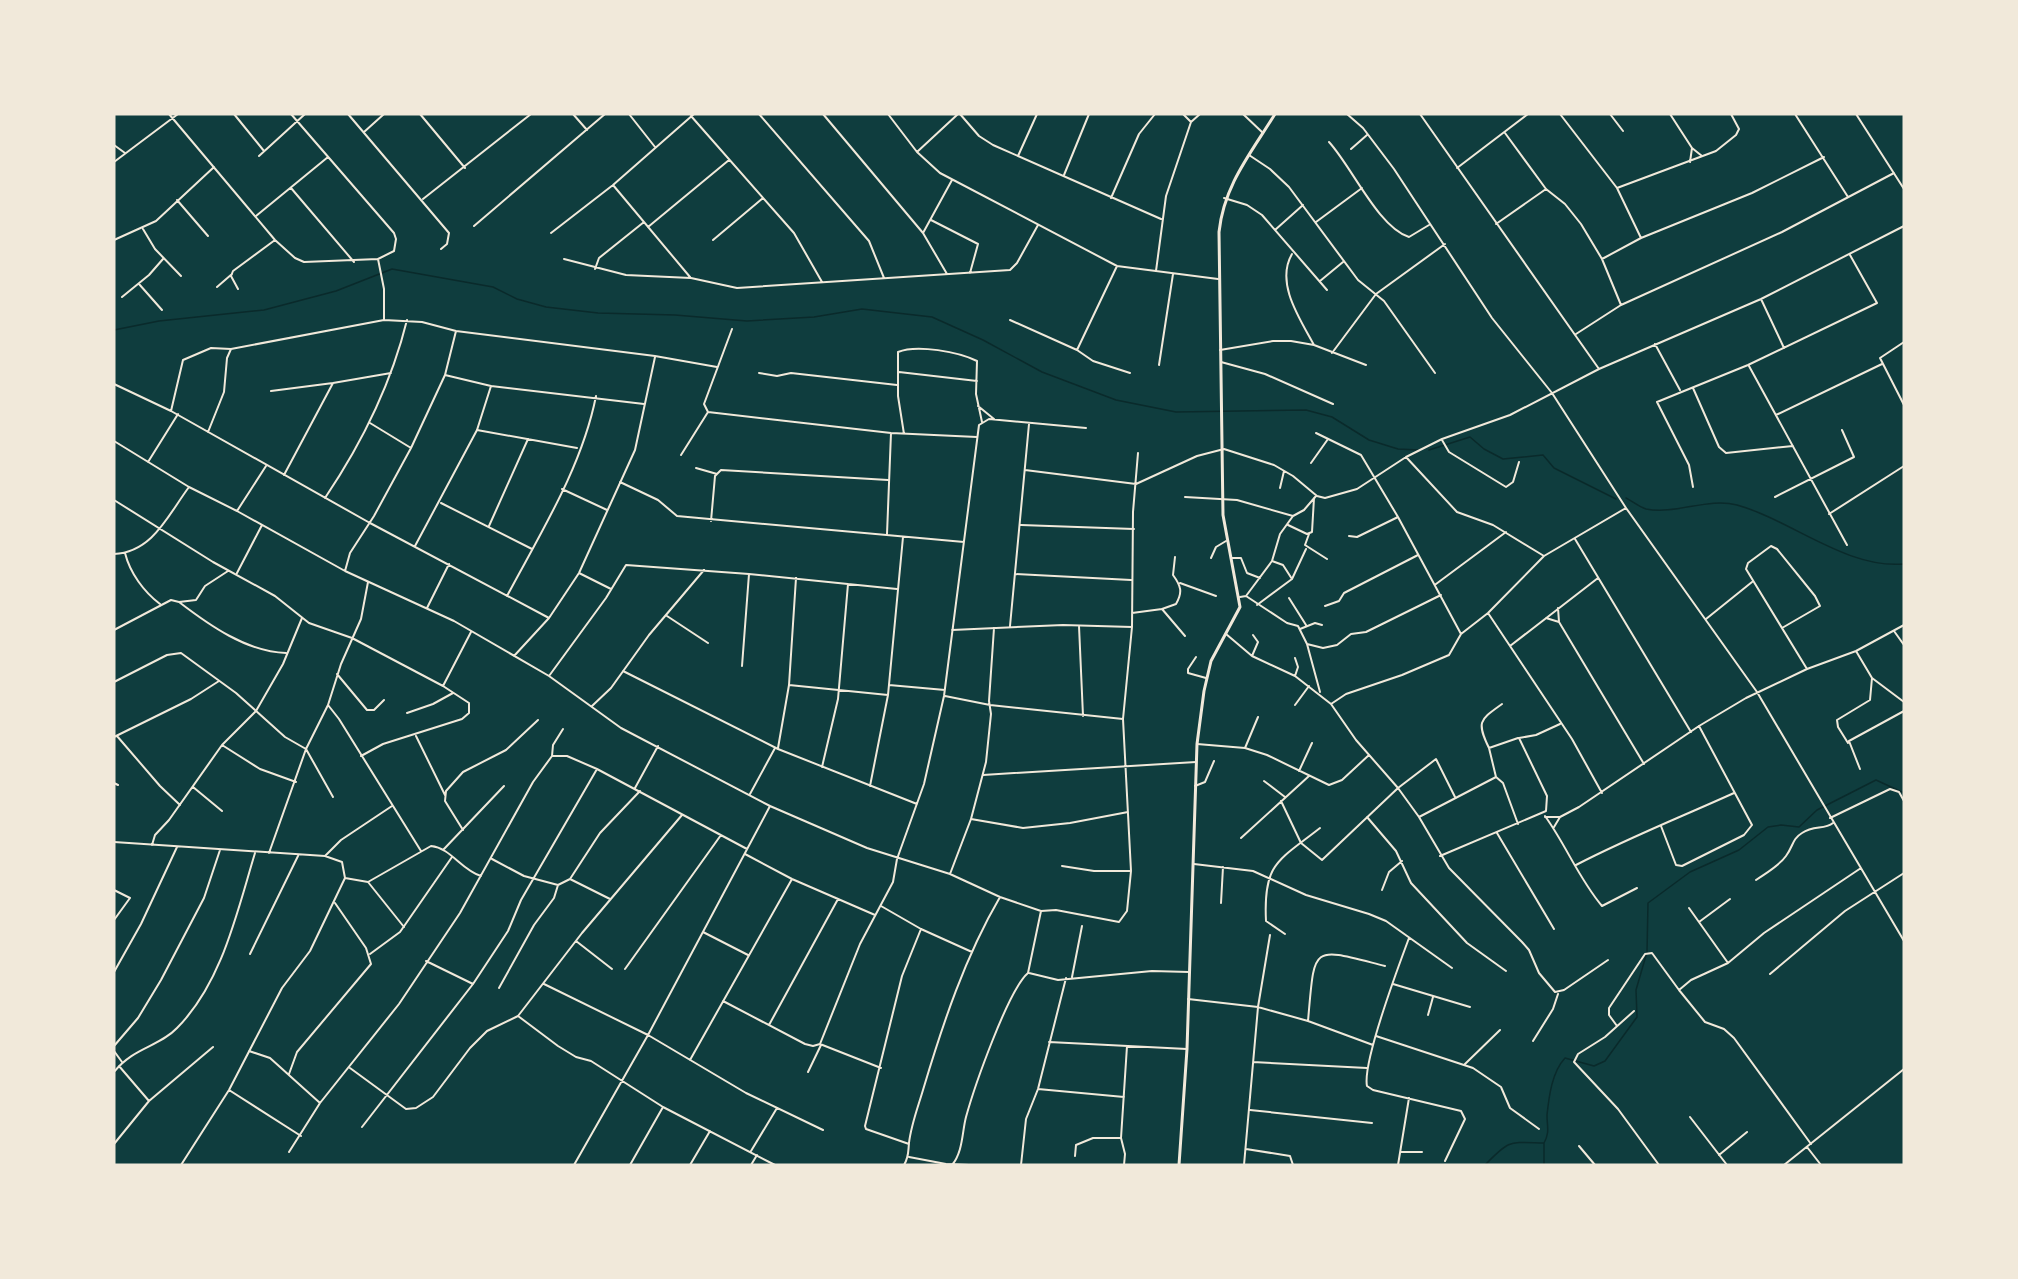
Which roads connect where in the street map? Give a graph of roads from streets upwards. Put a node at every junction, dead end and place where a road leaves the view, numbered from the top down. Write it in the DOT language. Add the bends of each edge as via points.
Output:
graph roads {
  1 [pos="169,114"];
  2 [pos="178,114"];
  3 [pos="234,114"];
  4 [pos="291,114"];
  5 [pos="305,114"];
  6 [pos="348,114"];
  7 [pos="384,114"];
  8 [pos="420,114"];
  9 [pos="531,114"];
  10 [pos="573,114"];
  11 [pos="605,114"];
  12 [pos="629,114"];
  13 [pos="759,114"];
  14 [pos="823,114"];
  15 [pos="888,114"];
  16 [pos="959,114"];
  17 [pos="1037,114"];
  18 [pos="1089,114"];
  19 [pos="1155,114"];
  20 [pos="1183,114"];
  21 [pos="1200,114"];
  22 [pos="1243,114"];
  23 [pos="1275,114"];
  24 [pos="1347,114"];
  25 [pos="1420,114"];
  26 [pos="1528,114"];
  27 [pos="1560,114"];
  28 [pos="1610,114"];
  29 [pos="1670,114"];
  30 [pos="1731,114"];
  31 [pos="1795,114"];
  32 [pos="1856,114"];
  33 [pos="693,115"];
  34 [pos="173,118"];
  35 [pos="297,121"];
  36 [pos="1191,122"];
  37 [pos="586,130"];
  38 [pos="1623,131"];
  39 [pos="364,132"];
  40 [pos="1263,133"];
  41 [pos="1505,133"];
  42 [pos="1368,135"];
  43 [pos="1329,142"];
  44 [pos="114,145"];
  45 [pos="656,147"];
  46 [pos="1692,148"];
  47 [pos="1351,149"];
  48 [pos="265,151"];
  49 [pos="917,152"];
  50 [pos="125,153"];
  51 [pos="1249,155"];
  52 [pos="259,156"];
  53 [pos="1018,156"];
  54 [pos="328,157"];
  55 [pos="1703,157"];
  56 [pos="1824,158"];
  57 [pos="729,160"];
  58 [pos="114,162"];
  59 [pos="1690,162"];
  60 [pos="214,167"];
  61 [pos="465,168"];
  62 [pos="1457,168"];
  63 [pos="1894,173"];
  64 [pos="1064,175"];
  65 [pos="952,180"];
  66 [pos="613,184"];
  67 [pos="291,188"];
  68 [pos="1363,188"];
  69 [pos="1617,188"];
  70 [pos="1546,189"];
  71 [pos="1904,189"];
  72 [pos="1848,197"];
  73 [pos="763,198"];
  74 [pos="1111,198"];
  75 [pos="1224,198"];
  76 [pos="423,199"];
  77 [pos="177,200"];
  78 [pos="1304,206"];
  79 [pos="256,217"];
  80 [pos="1161,219"];
  81 [pos="931,220"];
  82 [pos="644,222"];
  83 [pos="1316,222"];
  84 [pos="1496,224"];
  85 [pos="1038,225"];
  86 [pos="1429,225"];
  87 [pos="474,226"];
  88 [pos="1904,226"];
  89 [pos="648,227"];
  90 [pos="143,229"];
  91 [pos="1275,230"];
  92 [pos="551,233"];
  93 [pos="923,233"];
  94 [pos="208,236"];
  95 [pos="1641,238"];
  96 [pos="114,240"];
  97 [pos="275,240"];
  98 [pos="713,240"];
  99 [pos="1445,244"];
  100 [pos="441,249"];
  101 [pos="1293,253"];
  102 [pos="1850,255"];
  103 [pos="163,259"];
  104 [pos="378,259"];
  105 [pos="1602,259"];
  106 [pos="564,260"];
  107 [pos="354,262"];
  108 [pos="1343,262"];
  109 [pos="1117,266"];
  110 [pos="595,269"];
  111 [pos="1156,271"];
  112 [pos="970,273"];
  113 [pos="232,274"];
  114 [pos="947,274"];
  115 [pos="1173,274"];
  116 [pos="181,276"];
  117 [pos="691,278"];
  118 [pos="884,278"];
  119 [pos="1218,279"];
  120 [pos="822,282"];
  121 [pos="1319,282"];
  122 [pos="139,284"];
  123 [pos="217,287"];
  124 [pos="238,289"];
  125 [pos="1328,290"];
  126 [pos="1376,294"];
  127 [pos="122,297"];
  128 [pos="1761,299"];
  129 [pos="1621,305"];
  130 [pos="162,310"];
  131 [pos="384,320"];
  132 [pos="407,320"];
  133 [pos="1010,320"];
  134 [pos="732,329"];
  135 [pos="456,331"];
  136 [pos="1576,334"];
  137 [pos="1904,342"];
  138 [pos="1655,344"];
  139 [pos="1314,345"];
  140 [pos="1784,348"];
  141 [pos="231,349"];
  142 [pos="1077,350"];
  143 [pos="1220,350"];
  144 [pos="1332,353"];
  145 [pos="656,356"];
  146 [pos="1221,362"];
  147 [pos="1881,364"];
  148 [pos="1159,365"];
  149 [pos="1366,365"];
  150 [pos="1748,365"];
  151 [pos="717,367"];
  152 [pos="1599,369"];
  153 [pos="898,372"];
  154 [pos="391,373"];
  155 [pos="759,373"];
  156 [pos="1130,373"];
  157 [pos="1435,373"];
  158 [pos="445,375"];
  159 [pos="977,381"];
  160 [pos="333,383"];
  161 [pos="114,384"];
  162 [pos="897,385"];
  163 [pos="491,386"];
  164 [pos="1693,387"];
  165 [pos="1680,390"];
  166 [pos="271,391"];
  167 [pos="1552,393"];
  168 [pos="596,396"];
  169 [pos="645,404"];
  170 [pos="1334,404"];
  171 [pos="1904,405"];
  172 [pos="977,406"];
  173 [pos="171,411"];
  174 [pos="708,412"];
  175 [pos="178,414"];
  176 [pos="1776,415"];
  177 [pos="994,420"];
  178 [pos="982,422"];
  179 [pos="370,423"];
  180 [pos="1029,424"];
  181 [pos="1086,428"];
  182 [pos="477,430"];
  183 [pos="1842,430"];
  184 [pos="208,432"];
  185 [pos="891,433"];
  186 [pos="1316,433"];
  187 [pos="904,434"];
  188 [pos="977,437"];
  189 [pos="528,438"];
  190 [pos="1329,439"];
  191 [pos="1442,439"];
  192 [pos="114,441"];
  193 [pos="1793,446"];
  194 [pos="411,448"];
  195 [pos="579,448"];
  196 [pos="1224,449"];
  197 [pos="1138,453"];
  198 [pos="681,454"];
  199 [pos="1406,457"];
  200 [pos="148,462"];
  201 [pos="1519,462"];
  202 [pos="1311,463"];
  203 [pos="266,466"];
  204 [pos="1904,466"];
  205 [pos="696,468"];
  206 [pos="1025,470"];
  207 [pos="1284,471"];
  208 [pos="717,474"];
  209 [pos="284,475"];
  210 [pos="1377,478"];
  211 [pos="1811,479"];
  212 [pos="888,480"];
  213 [pos="620,482"];
  214 [pos="1136,484"];
  215 [pos="189,487"];
  216 [pos="1694,487"];
  217 [pos="1280,488"];
  218 [pos="562,489"];
  219 [pos="1185,497"];
  220 [pos="1315,497"];
  221 [pos="1775,497"];
  222 [pos="325,498"];
  223 [pos="114,500"];
  224 [pos="1222,500"];
  225 [pos="440,502"];
  226 [pos="1626,508"];
  227 [pos="607,510"];
  228 [pos="237,512"];
  229 [pos="1829,514"];
  230 [pos="1293,516"];
  231 [pos="1398,517"];
  232 [pos="711,521"];
  233 [pos="370,523"];
  234 [pos="262,525"];
  235 [pos="1020,525"];
  236 [pos="1288,525"];
  237 [pos="489,526"];
  238 [pos="161,528"];
  239 [pos="1134,529"];
  240 [pos="1506,532"];
  241 [pos="887,534"];
  242 [pos="1309,534"];
  243 [pos="1349,536"];
  244 [pos="903,537"];
  245 [pos="1575,539"];
  246 [pos="1226,541"];
  247 [pos="964,542"];
  248 [pos="1847,545"];
  249 [pos="415,546"];
  250 [pos="1307,548"];
  251 [pos="532,549"];
  252 [pos="125,553"];
  253 [pos="114,554"];
  254 [pos="1419,555"];
  255 [pos="1544,556"];
  256 [pos="1175,557"];
  257 [pos="1211,558"];
  258 [pos="1231,558"];
  259 [pos="1327,559"];
  260 [pos="1272,561"];
  261 [pos="450,564"];
  262 [pos="229,570"];
  263 [pos="705,570"];
  264 [pos="345,571"];
  265 [pos="237,573"];
  266 [pos="579,573"];
  267 [pos="749,574"];
  268 [pos="1015,574"];
  269 [pos="796,578"];
  270 [pos="1261,578"];
  271 [pos="1598,578"];
  272 [pos="1292,579"];
  273 [pos="1131,580"];
  274 [pos="368,582"];
  275 [pos="1752,582"];
  276 [pos="1180,583"];
  277 [pos="848,584"];
  278 [pos="1435,584"];
  279 [pos="897,589"];
  280 [pos="611,590"];
  281 [pos="1441,595"];
  282 [pos="507,596"];
  283 [pos="1216,596"];
  284 [pos="1246,596"];
  285 [pos="1240,597"];
  286 [pos="1289,598"];
  287 [pos="179,602"];
  288 [pos="162,605"];
  289 [pos="1257,605"];
  290 [pos="1325,606"];
  291 [pos="428,608"];
  292 [pos="1558,608"];
  293 [pos="1162,609"];
  294 [pos="1132,613"];
  295 [pos="1488,613"];
  296 [pos="666,615"];
  297 [pos="302,618"];
  298 [pos="549,618"];
  299 [pos="1546,618"];
  300 [pos="1706,619"];
  301 [pos="1559,622"];
  302 [pos="1306,625"];
  303 [pos="1322,625"];
  304 [pos="1904,625"];
  305 [pos="1010,626"];
  306 [pos="1079,626"];
  307 [pos="1132,627"];
  308 [pos="994,628"];
  309 [pos="1782,628"];
  310 [pos="1300,629"];
  311 [pos="114,630"];
  312 [pos="952,630"];
  313 [pos="471,631"];
  314 [pos="1894,631"];
  315 [pos="1224,633"];
  316 [pos="1461,634"];
  317 [pos="1253,635"];
  318 [pos="1185,636"];
  319 [pos="352,638"];
  320 [pos="708,643"];
  321 [pos="1307,644"];
  322 [pos="1904,645"];
  323 [pos="1510,646"];
  324 [pos="1856,651"];
  325 [pos="286,653"];
  326 [pos="514,656"];
  327 [pos="1252,656"];
  328 [pos="1196,657"];
  329 [pos="1295,658"];
  330 [pos="742,666"];
  331 [pos="1807,669"];
  332 [pos="623,671"];
  333 [pos="337,674"];
  334 [pos="549,676"];
  335 [pos="1295,676"];
  336 [pos="1206,678"];
  337 [pos="1872,678"];
  338 [pos="219,681"];
  339 [pos="114,682"];
  340 [pos="789,685"];
  341 [pos="889,685"];
  342 [pos="443,686"];
  343 [pos="1310,686"];
  344 [pos="839,690"];
  345 [pos="945,690"];
  346 [pos="1757,692"];
  347 [pos="453,693"];
  348 [pos="1904,694"];
  349 [pos="888,695"];
  350 [pos="1321,695"];
  351 [pos="944,696"];
  352 [pos="1899,697"];
  353 [pos="384,700"];
  354 [pos="1904,702"];
  355 [pos="1331,704"];
  356 [pos="1502,704"];
  357 [pos="328,705"];
  358 [pos="990,705"];
  359 [pos="1295,705"];
  360 [pos="592,706"];
  361 [pos="256,711"];
  362 [pos="1904,711"];
  363 [pos="407,713"];
  364 [pos="1083,716"];
  365 [pos="1258,717"];
  366 [pos="537,720"];
  367 [pos="1123,720"];
  368 [pos="1560,724"];
  369 [pos="1699,726"];
  370 [pos="563,729"];
  371 [pos="1691,732"];
  372 [pos="416,735"];
  373 [pos="115,736"];
  374 [pos="1518,738"];
  375 [pos="1312,743"];
  376 [pos="1848,743"];
  377 [pos="1197,744"];
  378 [pos="222,745"];
  379 [pos="658,746"];
  380 [pos="776,748"];
  381 [pos="1245,748"];
  382 [pos="1489,748"];
  383 [pos="306,749"];
  384 [pos="1369,755"];
  385 [pos="361,756"];
  386 [pos="552,756"];
  387 [pos="1214,761"];
  388 [pos="1196,762"];
  389 [pos="1644,764"];
  390 [pos="1126,766"];
  391 [pos="822,767"];
  392 [pos="597,769"];
  393 [pos="1860,769"];
  394 [pos="1299,771"];
  395 [pos="983,775"];
  396 [pos="1309,776"];
  397 [pos="1496,777"];
  398 [pos="1264,781"];
  399 [pos="296,782"];
  400 [pos="504,786"];
  401 [pos="870,786"];
  402 [pos="1195,786"];
  403 [pos="193,787"];
  404 [pos="634,788"];
  405 [pos="1398,788"];
  406 [pos="640,791"];
  407 [pos="1734,792"];
  408 [pos="1602,793"];
  409 [pos="750,794"];
  410 [pos="444,796"];
  411 [pos="333,797"];
  412 [pos="1285,797"];
  413 [pos="1455,797"];
  414 [pos="1281,801"];
  415 [pos="1904,801"];
  416 [pos="917,804"];
  417 [pos="180,805"];
  418 [pos="393,806"];
  419 [pos="770,806"];
  420 [pos="222,811"];
  421 [pos="1128,812"];
  422 [pos="682,815"];
  423 [pos="1544,815"];
  424 [pos="1367,817"];
  425 [pos="1419,817"];
  426 [pos="1560,817"];
  427 [pos="1830,817"];
  428 [pos="971,819"];
  429 [pos="1833,823"];
  430 [pos="1518,825"];
  431 [pos="1661,826"];
  432 [pos="1320,828"];
  433 [pos="1553,828"];
  434 [pos="463,830"];
  435 [pos="1497,833"];
  436 [pos="722,835"];
  437 [pos="1241,838"];
  438 [pos="114,842"];
  439 [pos="1301,843"];
  440 [pos="152,845"];
  441 [pos="177,847"];
  442 [pos="444,849"];
  443 [pos="747,849"];
  444 [pos="220,850"];
  445 [pos="421,851"];
  446 [pos="255,853"];
  447 [pos="269,853"];
  448 [pos="745,854"];
  449 [pos="298,856"];
  450 [pos="326,856"];
  451 [pos="1440,856"];
  452 [pos="452,857"];
  453 [pos="491,858"];
  454 [pos="897,859"];
  455 [pos="1402,861"];
  456 [pos="1194,864"];
  457 [pos="1576,865"];
  458 [pos="1062,866"];
  459 [pos="1223,867"];
  460 [pos="1861,868"];
  461 [pos="1131,871"];
  462 [pos="1904,873"];
  463 [pos="950,874"];
  464 [pos="481,876"];
  465 [pos="345,878"];
  466 [pos="535,878"];
  467 [pos="1268,878"];
  468 [pos="570,879"];
  469 [pos="792,879"];
  470 [pos="1756,880"];
  471 [pos="368,882"];
  472 [pos="558,885"];
  473 [pos="1637,888"];
  474 [pos="114,890"];
  475 [pos="1382,890"];
  476 [pos="1874,890"];
  477 [pos="1000,897"];
  478 [pos="610,899"];
  479 [pos="838,899"];
  480 [pos="1730,899"];
  481 [pos="335,903"];
  482 [pos="1221,903"];
  483 [pos="881,906"];
  484 [pos="1689,908"];
  485 [pos="1041,911"];
  486 [pos="875,915"];
  487 [pos="114,920"];
  488 [pos="1699,922"];
  489 [pos="1082,926"];
  490 [pos="404,927"];
  491 [pos="1554,928"];
  492 [pos="921,929"];
  493 [pos="702,932"];
  494 [pos="1285,934"];
  495 [pos="1269,935"];
  496 [pos="1409,938"];
  497 [pos="576,941"];
  498 [pos="1904,941"];
  499 [pos="972,952"];
  500 [pos="250,954"];
  501 [pos="370,954"];
  502 [pos="748,955"];
  503 [pos="1608,960"];
  504 [pos="426,961"];
  505 [pos="1728,963"];
  506 [pos="1384,966"];
  507 [pos="1452,968"];
  508 [pos="612,969"];
  509 [pos="625,969"];
  510 [pos="1506,971"];
  511 [pos="114,972"];
  512 [pos="1189,972"];
  513 [pos="1028,973"];
  514 [pos="1770,974"];
  515 [pos="1072,977"];
  516 [pos="1066,978"];
  517 [pos="473,984"];
  518 [pos="544,984"];
  519 [pos="1393,984"];
  520 [pos="498,988"];
  521 [pos="1679,990"];
  522 [pos="1558,993"];
  523 [pos="1434,996"];
  524 [pos="1188,999"];
  525 [pos="723,1001"];
  526 [pos="1258,1007"];
  527 [pos="1470,1007"];
  528 [pos="1634,1011"];
  529 [pos="1428,1015"];
  530 [pos="518,1016"];
  531 [pos="1308,1021"];
  532 [pos="769,1025"];
  533 [pos="1617,1026"];
  534 [pos="1500,1030"];
  535 [pos="648,1035"];
  536 [pos="1376,1036"];
  537 [pos="1533,1041"];
  538 [pos="1049,1042"];
  539 [pos="821,1044"];
  540 [pos="1127,1045"];
  541 [pos="1373,1045"];
  542 [pos="114,1046"];
  543 [pos="213,1047"];
  544 [pos="1187,1049"];
  545 [pos="114,1051"];
  546 [pos="249,1051"];
  547 [pos="690,1060"];
  548 [pos="122,1062"];
  549 [pos="1253,1062"];
  550 [pos="1465,1064"];
  551 [pos="119,1066"];
  552 [pos="350,1068"];
  553 [pos="881,1068"];
  554 [pos="1367,1068"];
  555 [pos="1904,1069"];
  556 [pos="114,1072"];
  557 [pos="808,1072"];
  558 [pos="289,1074"];
  559 [pos="622,1081"];
  560 [pos="229,1089"];
  561 [pos="1038,1089"];
  562 [pos="389,1095"];
  563 [pos="1124,1097"];
  564 [pos="1409,1098"];
  565 [pos="149,1101"];
  566 [pos="320,1103"];
  567 [pos="663,1107"];
  568 [pos="777,1108"];
  569 [pos="1250,1110"];
  570 [pos="1690,1117"];
  571 [pos="1372,1123"];
  572 [pos="362,1127"];
  573 [pos="1539,1129"];
  574 [pos="823,1130"];
  575 [pos="710,1131"];
  576 [pos="1747,1132"];
  577 [pos="301,1136"];
  578 [pos="1121,1137"];
  579 [pos="114,1144"];
  580 [pos="909,1144"];
  581 [pos="1811,1144"];
  582 [pos="1579,1146"];
  583 [pos="1807,1147"];
  584 [pos="1245,1149"];
  585 [pos="289,1152"];
  586 [pos="751,1152"];
  587 [pos="1401,1152"];
  588 [pos="1422,1152"];
  589 [pos="757,1155"];
  590 [pos="1719,1155"];
  591 [pos="1075,1156"];
  592 [pos="909,1157"];
  593 [pos="1445,1161"];
  594 [pos="953,1164"];
  595 [pos="181,1165"];
  596 [pos="574,1165"];
  597 [pos="630,1165"];
  598 [pos="690,1165"];
  599 [pos="751,1165"];
  600 [pos="775,1165"];
  601 [pos="904,1165"];
  602 [pos="969,1165"];
  603 [pos="1021,1165"];
  604 [pos="1124,1165"];
  605 [pos="1179,1165"];
  606 [pos="1244,1165"];
  607 [pos="1293,1165"];
  608 [pos="1398,1165"];
  609 [pos="1594,1165"];
  610 [pos="1659,1165"];
  611 [pos="1727,1165"];
  612 [pos="1784,1165"];
  613 [pos="1821,1165"];
  1 -- 34 [label="street"];
  2 -- 34 [label="street"];
  3 -- 48 [label="street"];
  4 -- 35 [label="street"];
  5 -- 35 [label="street"];
  6 -- 39 [label="street"];
  7 -- 39 [label="street"];
  8 -- 61 [label="street"];
  9 -- 61 [label="street"];
  10 -- 37 [label="street"];
  11 -- 37 [label="street"];
  12 -- 45 [label="street"];
  13 -- 118 [label="street" via="869,242"];
  14 -- 93 [label="street"];
  15 -- 49 [label="street"];
  16 -- 49 [label="street"];
  16 -- 53 [label="street" via="986,141"];
  17 -- 53 [label="street"];
  18 -- 64 [label="street"];
  19 -- 74 [label="street" via="1139,134"];
  20 -- 36 [label="street"];
  21 -- 36 [label="street"];
  22 -- 40 [label="street"];
  23 -- 40 [label="street"];
  24 -- 42 [label="street"];
  25 -- 62 [label="street"];
  26 -- 41 [label="street"];
  27 -- 69 [label="street"];
  28 -- 38 [label="street"];
  29 -- 46 [label="street"];
  30 -- 55 [label="street" via="1738,124 1736,135"];
  31 -- 56 [label="street"];
  32 -- 63 [label="street"];
  33 -- 45 [label="street"];
  33 -- 57 [label="street"];
  34 -- 50 [label="street"];
  34 -- 60 [label="street"];
  35 -- 48 [label="street"];
  35 -- 54 [label="street"];
  36 -- 80 [label="street"];
  37 -- 87 [label="street"];
  39 -- 76 [label="street"];
  40 -- 51 [label="street"];
  41 -- 62 [label="street"];
  41 -- 70 [label="street"];
  42 -- 47 [label="street"];
  42 -- 86 [label="street"];
  43 -- 68 [label="street"];
  44 -- 50 [label="street"];
  45 -- 66 [label="street"];
  46 -- 55 [label="street"];
  46 -- 59 [label="street"];
  48 -- 52 [label="street"];
  49 -- 65 [label="street"];
  50 -- 58 [label="street"];
  51 -- 75 [label="street"];
  51 -- 78 [label="street" via="1270,169"];
  53 -- 64 [label="street"];
  54 -- 67 [label="street"];
  54 -- 104 [label="street" via="394,233 393,251"];
  55 -- 59 [label="street"];
  56 -- 72 [label="street"];
  56 -- 95 [label="street" via="1752,193"];
  57 -- 73 [label="street"];
  57 -- 89 [label="street"];
  59 -- 69 [label="street"];
  60 -- 77 [label="street"];
  60 -- 79 [label="street"];
  61 -- 76 [label="street"];
  62 -- 84 [label="street"];
  63 -- 71 [label="street"];
  63 -- 72 [label="street"];
  64 -- 74 [label="street"];
  65 -- 81 [label="street"];
  65 -- 85 [label="street"];
  66 -- 82 [label="street"];
  66 -- 92 [label="street"];
  67 -- 79 [label="street"];
  67 -- 107 [label="street"];
  68 -- 83 [label="street"];
  68 -- 86 [label="street" via="1402,235 1409,237"];
  69 -- 95 [label="street"];
  70 -- 84 [label="street"];
  70 -- 105 [label="street" via="1581,224"];
  72 -- 129 [label="street" via="1782,232"];
  73 -- 98 [label="street"];
  73 -- 120 [label="street" via="794,233"];
  74 -- 80 [label="street"];
  75 -- 91 [label="street" via="1255,209"];
  75 -- 119 [label="street"];
  76 -- 100 [label="street" via="449,233 447,244"];
  77 -- 90 [label="street"];
  77 -- 94 [label="street"];
  78 -- 83 [label="street"];
  78 -- 91 [label="street"];
  79 -- 97 [label="street"];
  80 -- 111 [label="street"];
  81 -- 93 [label="street"];
  81 -- 112 [label="street" via="978,244"];
  82 -- 89 [label="street"];
  82 -- 110 [label="street" via="599,258"];
  83 -- 108 [label="street"];
  84 -- 136 [label="street"];
  85 -- 109 [label="street"];
  85 -- 112 [label="street" via="1010,270"];
  86 -- 99 [label="street"];
  88 -- 102 [label="street"];
  89 -- 117 [label="street"];
  90 -- 96 [label="street"];
  90 -- 103 [label="street"];
  91 -- 101 [label="street"];
  93 -- 114 [label="street"];
  95 -- 105 [label="street"];
  97 -- 107 [label="street" via="304,262"];
  97 -- 113 [label="street"];
  99 -- 126 [label="street"];
  99 -- 167 [label="street" via="1492,318"];
  101 -- 121 [label="street"];
  101 -- 139 [label="street" via="1286,263 1286,284"];
  102 -- 128 [label="street"];
  102 -- 140 [label="street" via="1876,303"];
  103 -- 116 [label="street"];
  103 -- 122 [label="street"];
  104 -- 107 [label="street"];
  104 -- 131 [label="street" via="384,289"];
  105 -- 129 [label="street"];
  106 -- 110 [label="street"];
  108 -- 121 [label="street"];
  108 -- 126 [label="street" via="1363,286"];
  109 -- 111 [label="street"];
  109 -- 142 [label="street"];
  110 -- 117 [label="street" via="654,278"];
  111 -- 115 [label="street"];
  112 -- 114 [label="street"];
  113 -- 123 [label="street"];
  113 -- 124 [label="street"];
  114 -- 118 [label="street"];
  115 -- 119 [label="street"];
  115 -- 148 [label="street"];
  117 -- 120 [label="street" via="737,288"];
  118 -- 120 [label="street"];
  119 -- 143 [label="street"];
  121 -- 125 [label="street"];
  122 -- 127 [label="street"];
  122 -- 130 [label="street"];
  126 -- 144 [label="street"];
  126 -- 157 [label="street"];
  128 -- 138 [label="street"];
  128 -- 140 [label="street"];
  129 -- 136 [label="street"];
  131 -- 132 [label="street"];
  131 -- 141 [label="street"];
  132 -- 135 [label="street"];
  132 -- 154 [label="street"];
  133 -- 142 [label="street"];
  134 -- 151 [label="street"];
  135 -- 145 [label="street"];
  135 -- 158 [label="street"];
  136 -- 152 [label="street"];
  137 -- 147 [label="street" via="1881,354"];
  138 -- 152 [label="street"];
  138 -- 165 [label="street"];
  139 -- 143 [label="street" via="1273,341"];
  139 -- 144 [label="street"];
  140 -- 150 [label="street"];
  141 -- 173 [label="street" via="211,348 183,360"];
  141 -- 184 [label="street" via="224,392"];
  142 -- 156 [label="street" via="1093,361"];
  143 -- 146 [label="street"];
  144 -- 149 [label="street"];
  145 -- 151 [label="street"];
  145 -- 169 [label="street"];
  146 -- 170 [label="street" via="1265,374"];
  146 -- 196 [label="street"];
  147 -- 171 [label="street"];
  147 -- 176 [label="street"];
  150 -- 164 [label="street"];
  150 -- 176 [label="street"];
  151 -- 174 [label="street" via="704,404"];
  152 -- 167 [label="street"];
  153 -- 159 [label="street"];
  153 -- 159 [label="street" via="898,352 939,350 977,361"];
  153 -- 162 [label="street"];
  154 -- 160 [label="street"];
  154 -- 179 [label="street"];
  155 -- 162 [label="street"];
  158 -- 163 [label="street"];
  158 -- 194 [label="street"];
  159 -- 172 [label="street"];
  160 -- 166 [label="street"];
  160 -- 209 [label="street"];
  161 -- 173 [label="street"];
  162 -- 187 [label="street"];
  163 -- 168 [label="street"];
  163 -- 182 [label="street"];
  164 -- 165 [label="street"];
  164 -- 193 [label="street" via="1722,450 1732,453"];
  165 -- 216 [label="street" via="1657,402 1689,465"];
  167 -- 191 [label="street" via="1510,415"];
  167 -- 226 [label="street"];
  168 -- 169 [label="street"];
  168 -- 195 [label="street"];
  169 -- 213 [label="street" via="638,439"];
  172 -- 177 [label="street"];
  172 -- 178 [label="street"];
  173 -- 175 [label="street"];
  174 -- 185 [label="street"];
  174 -- 198 [label="street"];
  175 -- 184 [label="street"];
  175 -- 200 [label="street"];
  176 -- 193 [label="street"];
  177 -- 178 [label="street"];
  177 -- 180 [label="street"];
  178 -- 188 [label="street"];
  179 -- 194 [label="street"];
  179 -- 222 [label="street"];
  180 -- 181 [label="street"];
  180 -- 206 [label="street"];
  182 -- 189 [label="street"];
  182 -- 225 [label="street"];
  183 -- 211 [label="street" via="1855,455"];
  184 -- 203 [label="street"];
  185 -- 187 [label="street"];
  185 -- 212 [label="street"];
  186 -- 190 [label="street"];
  187 -- 188 [label="street"];
  188 -- 247 [label="street"];
  189 -- 195 [label="street"];
  189 -- 237 [label="street"];
  190 -- 202 [label="street"];
  190 -- 210 [label="street" via="1361,455"];
  191 -- 199 [label="street"];
  191 -- 201 [label="street" via="1447,450 1506,487 1513,482"];
  192 -- 200 [label="street"];
  193 -- 211 [label="street"];
  194 -- 233 [label="street"];
  195 -- 218 [label="street"];
  196 -- 207 [label="street"];
  196 -- 214 [label="street" via="1197,456"];
  196 -- 224 [label="street"];
  197 -- 214 [label="street"];
  199 -- 210 [label="street"];
  199 -- 240 [label="street" via="1457,512"];
  200 -- 215 [label="street"];
  203 -- 209 [label="street"];
  203 -- 228 [label="street"];
  204 -- 229 [label="street"];
  205 -- 208 [label="street"];
  206 -- 214 [label="street"];
  206 -- 235 [label="street"];
  207 -- 217 [label="street"];
  207 -- 220 [label="street"];
  208 -- 212 [label="street" via="727,470"];
  208 -- 232 [label="street"];
  209 -- 222 [label="street"];
  210 -- 220 [label="street" via="1357,489"];
  210 -- 231 [label="street"];
  211 -- 221 [label="street"];
  211 -- 229 [label="street"];
  212 -- 241 [label="street"];
  213 -- 227 [label="street"];
  213 -- 232 [label="street" via="658,500 674,515"];
  214 -- 239 [label="street"];
  215 -- 228 [label="street"];
  215 -- 238 [label="street"];
  218 -- 227 [label="street"];
  218 -- 251 [label="street"];
  219 -- 224 [label="street"];
  220 -- 230 [label="street"];
  220 -- 242 [label="street"];
  222 -- 233 [label="street"];
  223 -- 238 [label="street"];
  224 -- 230 [label="street" via="1237,500"];
  224 -- 246 [label="street"];
  225 -- 237 [label="street"];
  225 -- 249 [label="street"];
  226 -- 245 [label="street"];
  226 -- 300 [label="street"];
  227 -- 266 [label="street"];
  228 -- 234 [label="street"];
  229 -- 248 [label="street"];
  230 -- 236 [label="street"];
  231 -- 243 [label="street" via="1357,537"];
  231 -- 254 [label="street"];
  232 -- 241 [label="street"];
  233 -- 249 [label="street"];
  233 -- 264 [label="street" via="350,553"];
  234 -- 264 [label="street"];
  234 -- 265 [label="street"];
  235 -- 239 [label="street"];
  235 -- 268 [label="street"];
  236 -- 242 [label="street"];
  236 -- 260 [label="street" via="1280,534"];
  237 -- 251 [label="street"];
  238 -- 252 [label="street" via="143,545"];
  238 -- 262 [label="street"];
  239 -- 273 [label="street"];
  240 -- 255 [label="street"];
  240 -- 278 [label="street"];
  241 -- 244 [label="street"];
  242 -- 250 [label="street" via="1304,543"];
  244 -- 247 [label="street"];
  244 -- 279 [label="street"];
  245 -- 255 [label="street"];
  245 -- 271 [label="street"];
  246 -- 257 [label="street" via="1216,546"];
  246 -- 258 [label="street"];
  247 -- 312 [label="street"];
  249 -- 261 [label="street"];
  250 -- 259 [label="street"];
  250 -- 272 [label="street"];
  251 -- 282 [label="street"];
  252 -- 253 [label="street"];
  252 -- 288 [label="street" via="149,596"];
  254 -- 278 [label="street"];
  254 -- 290 [label="street"];
  255 -- 295 [label="street"];
  256 -- 276 [label="street" via="1173,575"];
  258 -- 270 [label="street" via="1241,558 1247,573"];
  258 -- 285 [label="street"];
  260 -- 270 [label="street"];
  260 -- 272 [label="street" via="1283,565"];
  261 -- 282 [label="street"];
  261 -- 291 [label="street"];
  262 -- 265 [label="street"];
  262 -- 287 [label="street" via="205,586 196,600"];
  263 -- 267 [label="street"];
  263 -- 280 [label="street" via="628,565"];
  263 -- 296 [label="street"];
  264 -- 274 [label="street"];
  265 -- 297 [label="street"];
  266 -- 280 [label="street"];
  266 -- 298 [label="street"];
  267 -- 269 [label="street"];
  267 -- 330 [label="street"];
  268 -- 273 [label="street"];
  268 -- 305 [label="street"];
  269 -- 277 [label="street"];
  269 -- 340 [label="street"];
  270 -- 284 [label="street"];
  271 -- 292 [label="street"];
  271 -- 371 [label="street"];
  272 -- 289 [label="street"];
  273 -- 294 [label="street"];
  274 -- 291 [label="street"];
  274 -- 319 [label="street" via="361,619"];
  275 -- 300 [label="street"];
  275 -- 309 [label="street"];
  275 -- 309 [label="street" via="1746,566 1774,546 1818,600 1817,608"];
  276 -- 283 [label="street"];
  276 -- 293 [label="street" via="1176,604"];
  277 -- 279 [label="street"];
  277 -- 344 [label="street"];
  278 -- 281 [label="street"];
  279 -- 341 [label="street"];
  280 -- 334 [label="street"];
  281 -- 316 [label="street"];
  281 -- 321 [label="street" via="1366,632 1351,634 1337,645 1323,648"];
  282 -- 298 [label="street"];
  284 -- 285 [label="street"];
  284 -- 289 [label="street"];
  285 -- 315 [label="street" via="1239,612"];
  286 -- 302 [label="street"];
  287 -- 288 [label="street" via="174,599"];
  287 -- 325 [label="street" via="223,632 265,651"];
  288 -- 311 [label="street"];
  289 -- 310 [label="street"];
  291 -- 313 [label="street"];
  292 -- 299 [label="street"];
  292 -- 301 [label="street"];
  293 -- 294 [label="street"];
  293 -- 318 [label="street"];
  294 -- 307 [label="street"];
  295 -- 316 [label="street"];
  295 -- 323 [label="street"];
  296 -- 320 [label="street"];
  296 -- 332 [label="street"];
  297 -- 319 [label="street"];
  297 -- 325 [label="street"];
  298 -- 326 [label="street"];
  299 -- 301 [label="street"];
  299 -- 323 [label="street"];
  300 -- 346 [label="street"];
  301 -- 389 [label="street"];
  302 -- 303 [label="street"];
  302 -- 310 [label="street"];
  304 -- 314 [label="street"];
  305 -- 306 [label="street"];
  305 -- 308 [label="street"];
  306 -- 307 [label="street"];
  306 -- 364 [label="street"];
  307 -- 367 [label="street"];
  308 -- 312 [label="street"];
  308 -- 358 [label="street"];
  309 -- 331 [label="street"];
  310 -- 321 [label="street"];
  312 -- 345 [label="street"];
  313 -- 326 [label="street"];
  313 -- 342 [label="street"];
  314 -- 322 [label="street"];
  314 -- 324 [label="street"];
  315 -- 327 [label="street"];
  315 -- 336 [label="street"];
  316 -- 355 [label="street" via="1449,655 1346,694"];
  317 -- 327 [label="street" via="1258,642"];
  319 -- 333 [label="street"];
  319 -- 342 [label="street"];
  321 -- 350 [label="street"];
  323 -- 368 [label="street"];
  324 -- 331 [label="street"];
  324 -- 337 [label="street"];
  325 -- 361 [label="street"];
  326 -- 334 [label="street"];
  327 -- 335 [label="street"];
  328 -- 336 [label="street" via="1188,673"];
  329 -- 335 [label="street"];
  331 -- 346 [label="street"];
  332 -- 360 [label="street" via="612,688"];
  332 -- 380 [label="street"];
  333 -- 353 [label="street" via="368,710 374,710"];
  333 -- 357 [label="street"];
  334 -- 360 [label="street"];
  335 -- 343 [label="street"];
  336 -- 377 [label="street"];
  337 -- 352 [label="street"];
  337 -- 376 [label="street" via="1870,700 1837,720"];
  338 -- 339 [label="street" via="177,653"];
  338 -- 361 [label="street"];
  338 -- 373 [label="street"];
  340 -- 344 [label="street"];
  340 -- 380 [label="street"];
  341 -- 345 [label="street"];
  341 -- 349 [label="street"];
  342 -- 347 [label="street"];
  343 -- 350 [label="street"];
  343 -- 359 [label="street"];
  344 -- 349 [label="street"];
  344 -- 391 [label="street"];
  345 -- 351 [label="street"];
  346 -- 369 [label="street"];
  346 -- 427 [label="street"];
  347 -- 363 [label="street"];
  347 -- 372 [label="street" via="469,704 466,716"];
  348 -- 352 [label="street"];
  349 -- 401 [label="street"];
  350 -- 355 [label="street"];
  351 -- 358 [label="street"];
  351 -- 416 [label="street"];
  352 -- 354 [label="street"];
  355 -- 384 [label="street"];
  356 -- 382 [label="street" via="1480,724"];
  357 -- 383 [label="street"];
  357 -- 385 [label="street"];
  358 -- 364 [label="street"];
  358 -- 395 [label="street"];
  360 -- 379 [label="street" via="621,728"];
  361 -- 378 [label="street"];
  361 -- 383 [label="street" via="285,737"];
  362 -- 376 [label="street"];
  364 -- 367 [label="street"];
  365 -- 381 [label="street"];
  366 -- 410 [label="street" via="506,750 460,774"];
  367 -- 390 [label="street"];
  368 -- 374 [label="street"];
  368 -- 408 [label="street"];
  369 -- 371 [label="street"];
  369 -- 407 [label="street"];
  370 -- 386 [label="street" via="552,745"];
  371 -- 389 [label="street"];
  372 -- 385 [label="street" via="383,744"];
  372 -- 410 [label="street"];
  373 -- 417 [label="street"];
  374 -- 382 [label="street"];
  374 -- 423 [label="street" via="1547,796"];
  375 -- 394 [label="street"];
  376 -- 393 [label="street"];
  377 -- 381 [label="street"];
  377 -- 388 [label="street"];
  378 -- 399 [label="street" via="260,769"];
  378 -- 403 [label="street"];
  379 -- 404 [label="street"];
  379 -- 409 [label="street"];
  380 -- 391 [label="street"];
  380 -- 409 [label="street"];
  381 -- 394 [label="street"];
  382 -- 397 [label="street"];
  383 -- 399 [label="street"];
  383 -- 411 [label="street"];
  384 -- 396 [label="street" via="1335,784 1323,784"];
  384 -- 405 [label="street"];
  385 -- 418 [label="street"];
  386 -- 392 [label="street" via="567,756"];
  386 -- 453 [label="street"];
  387 -- 402 [label="street" via="1205,782"];
  388 -- 390 [label="street"];
  388 -- 402 [label="street"];
  389 -- 408 [label="street"];
  390 -- 395 [label="street"];
  390 -- 421 [label="street"];
  391 -- 401 [label="street"];
  392 -- 404 [label="street"];
  392 -- 466 [label="street"];
  394 -- 396 [label="street"];
  395 -- 428 [label="street"];
  396 -- 412 [label="street"];
  397 -- 413 [label="street"];
  397 -- 430 [label="street" via="1503,783"];
  398 -- 412 [label="street"];
  399 -- 447 [label="street"];
  400 -- 434 [label="street"];
  401 -- 416 [label="street"];
  402 -- 456 [label="street"];
  403 -- 417 [label="street"];
  403 -- 420 [label="street"];
  404 -- 406 [label="street"];
  405 -- 413 [label="street" via="1437,759"];
  405 -- 424 [label="street"];
  405 -- 425 [label="street"];
  406 -- 422 [label="street"];
  406 -- 468 [label="street" via="597,837"];
  407 -- 431 [label="street"];
  407 -- 431 [label="street" via="1750,820 1750,830 1682,866 1676,865"];
  408 -- 426 [label="street"];
  409 -- 419 [label="street"];
  410 -- 434 [label="street"];
  412 -- 414 [label="street"];
  413 -- 425 [label="street"];
  414 -- 437 [label="street"];
  414 -- 439 [label="street"];
  415 -- 427 [label="street" via="1899,792 1890,789"];
  416 -- 454 [label="street"];
  417 -- 440 [label="street"];
  418 -- 445 [label="street"];
  418 -- 450 [label="street" via="341,840"];
  419 -- 443 [label="street"];
  419 -- 454 [label="street"];
  421 -- 428 [label="street" via="1023,828"];
  421 -- 461 [label="street"];
  422 -- 436 [label="street"];
  422 -- 478 [label="street"];
  423 -- 426 [label="street"];
  423 -- 430 [label="street"];
  423 -- 433 [label="street"];
  424 -- 439 [label="street" via="1324,860 1317,859"];
  424 -- 455 [label="street"];
  425 -- 451 [label="street"];
  426 -- 433 [label="street"];
  427 -- 429 [label="street"];
  428 -- 463 [label="street"];
  429 -- 460 [label="street"];
  429 -- 470 [label="street" via="1802,833 1784,858"];
  430 -- 435 [label="street"];
  431 -- 457 [label="street"];
  432 -- 439 [label="street"];
  433 -- 457 [label="street"];
  434 -- 442 [label="street"];
  435 -- 451 [label="street"];
  435 -- 491 [label="street"];
  436 -- 443 [label="street"];
  436 -- 509 [label="street"];
  438 -- 440 [label="street"];
  439 -- 467 [label="street" via="1277,860"];
  440 -- 441 [label="street"];
  441 -- 444 [label="street"];
  441 -- 511 [label="street"];
  442 -- 445 [label="street" via="431,846"];
  442 -- 452 [label="street"];
  443 -- 448 [label="street"];
  444 -- 446 [label="street"];
  444 -- 542 [label="street" via="204,898 161,980 138,1018"];
  445 -- 471 [label="street"];
  446 -- 447 [label="street"];
  446 -- 548 [label="street" via="223,952 200,1000 174,1031"];
  447 -- 449 [label="street"];
  448 -- 469 [label="street"];
  448 -- 493 [label="street"];
  449 -- 450 [label="street"];
  449 -- 500 [label="street"];
  450 -- 465 [label="street" via="342,862"];
  451 -- 522 [label="street" via="1529,950 1539,973"];
  452 -- 464 [label="street" via="464,869"];
  452 -- 490 [label="street"];
  453 -- 464 [label="street"];
  453 -- 466 [label="street"];
  454 -- 463 [label="street"];
  454 -- 483 [label="street" via="897,873"];
  455 -- 475 [label="street" via="1389,872"];
  455 -- 510 [label="street" via="1407,878 1455,932"];
  456 -- 459 [label="street"];
  456 -- 512 [label="street"];
  457 -- 473 [label="street" via="1585,886 1602,906"];
  458 -- 461 [label="street"];
  459 -- 467 [label="street" via="1253,871"];
  459 -- 482 [label="street"];
  460 -- 476 [label="street"];
  460 -- 505 [label="street" via="1764,933"];
  461 -- 485 [label="street" via="1127,911 1119,922 1056,909"];
  462 -- 476 [label="street"];
  463 -- 477 [label="street"];
  464 -- 504 [label="street"];
  465 -- 471 [label="street"];
  465 -- 481 [label="street"];
  466 -- 472 [label="street"];
  466 -- 517 [label="street" via="508,931"];
  467 -- 494 [label="street" via="1266,921"];
  467 -- 496 [label="street" via="1377,917"];
  468 -- 472 [label="street"];
  468 -- 478 [label="street"];
  469 -- 479 [label="street"];
  469 -- 502 [label="street"];
  471 -- 490 [label="street"];
  472 -- 520 [label="street" via="554,898"];
  474 -- 487 [label="street" via="130,898"];
  476 -- 498 [label="street"];
  476 -- 514 [label="street"];
  477 -- 485 [label="street"];
  477 -- 499 [label="street"];
  478 -- 497 [label="street"];
  479 -- 486 [label="street"];
  479 -- 532 [label="street"];
  480 -- 488 [label="street"];
  481 -- 501 [label="street"];
  481 -- 546 [label="street" via="310,951 282,988"];
  483 -- 486 [label="street"];
  483 -- 492 [label="street"];
  484 -- 488 [label="street"];
  485 -- 513 [label="street"];
  486 -- 539 [label="street"];
  488 -- 505 [label="street"];
  489 -- 515 [label="street"];
  490 -- 501 [label="street"];
  492 -- 499 [label="street"];
  492 -- 553 [label="street" via="902,976"];
  493 -- 502 [label="street"];
  493 -- 535 [label="street"];
  495 -- 526 [label="street"];
  496 -- 507 [label="street"];
  496 -- 519 [label="street"];
  497 -- 508 [label="street"];
  497 -- 518 [label="street"];
  499 -- 580 [label="street" via="935,1048"];
  501 -- 558 [label="street" via="370,967 297,1052"];
  502 -- 525 [label="street"];
  503 -- 522 [label="street"];
  504 -- 517 [label="street"];
  504 -- 552 [label="street"];
  505 -- 521 [label="street"];
  506 -- 531 [label="street" via="1332,953 1321,954 1313,970"];
  512 -- 515 [label="street"];
  512 -- 524 [label="street"];
  513 -- 516 [label="street"];
  513 -- 594 [label="street" via="992,1043"];
  515 -- 516 [label="street"];
  516 -- 538 [label="street"];
  517 -- 562 [label="street"];
  518 -- 530 [label="street"];
  518 -- 535 [label="street"];
  519 -- 523 [label="street"];
  519 -- 536 [label="street"];
  521 -- 533 [label="street" via="1652,953 1645,954 1609,1008"];
  521 -- 581 [label="street" via="1704,1022 1724,1029 1734,1038"];
  522 -- 537 [label="street" via="1554,1009"];
  523 -- 527 [label="street"];
  523 -- 529 [label="street"];
  524 -- 526 [label="street"];
  524 -- 544 [label="street"];
  525 -- 532 [label="street"];
  525 -- 547 [label="street"];
  526 -- 531 [label="street"];
  526 -- 549 [label="street"];
  528 -- 533 [label="street"];
  530 -- 559 [label="street" via="558,1046"];
  530 -- 562 [label="street" via="487,1031 422,1106 406,1109"];
  531 -- 541 [label="street"];
  532 -- 539 [label="street" via="805,1044"];
  533 -- 610 [label="street" via="1578,1054 1574,1062 1618,1109"];
  534 -- 550 [label="street"];
  535 -- 547 [label="street"];
  535 -- 559 [label="street"];
  536 -- 541 [label="street"];
  536 -- 550 [label="street"];
  538 -- 540 [label="street"];
  538 -- 561 [label="street"];
  539 -- 553 [label="street"];
  539 -- 557 [label="street"];
  540 -- 544 [label="street"];
  540 -- 563 [label="street"];
  541 -- 554 [label="street"];
  543 -- 565 [label="street"];
  544 -- 605 [label="street"];
  545 -- 548 [label="street"];
  546 -- 558 [label="street" via="266,1055"];
  546 -- 560 [label="street"];
  547 -- 568 [label="street"];
  548 -- 551 [label="street"];
  549 -- 554 [label="street"];
  549 -- 569 [label="street"];
  550 -- 573 [label="street" via="1501,1087 1510,1108"];
  551 -- 556 [label="street"];
  551 -- 565 [label="street"];
  552 -- 562 [label="street"];
  552 -- 566 [label="street"];
  553 -- 580 [label="street" via="865,1128"];
  554 -- 564 [label="street" via="1366,1086"];
  555 -- 581 [label="street"];
  558 -- 566 [label="street"];
  559 -- 567 [label="street"];
  559 -- 596 [label="street"];
  560 -- 577 [label="street"];
  560 -- 595 [label="street"];
  561 -- 563 [label="street"];
  561 -- 603 [label="street" via="1026,1119"];
  562 -- 572 [label="street"];
  563 -- 578 [label="street"];
  564 -- 587 [label="street"];
  564 -- 593 [label="street" via="1464,1115"];
  565 -- 579 [label="street"];
  566 -- 577 [label="street"];
  567 -- 575 [label="street"];
  567 -- 597 [label="street"];
  568 -- 574 [label="street"];
  568 -- 586 [label="street"];
  569 -- 571 [label="street"];
  569 -- 584 [label="street"];
  570 -- 590 [label="street"];
  575 -- 586 [label="street"];
  575 -- 598 [label="street"];
  576 -- 590 [label="street"];
  577 -- 585 [label="street"];
  578 -- 591 [label="street" via="1086,1140 1076,1145"];
  578 -- 604 [label="street"];
  580 -- 592 [label="street"];
  581 -- 583 [label="street"];
  582 -- 609 [label="street"];
  583 -- 612 [label="street"];
  583 -- 613 [label="street"];
  584 -- 606 [label="street"];
  584 -- 607 [label="street" via="1290,1156"];
  586 -- 589 [label="street"];
  587 -- 588 [label="street"];
  587 -- 608 [label="street"];
  589 -- 599 [label="street"];
  589 -- 600 [label="street"];
  590 -- 611 [label="street"];
  592 -- 594 [label="street"];
  592 -- 601 [label="street"];
  594 -- 602 [label="street"];
}
